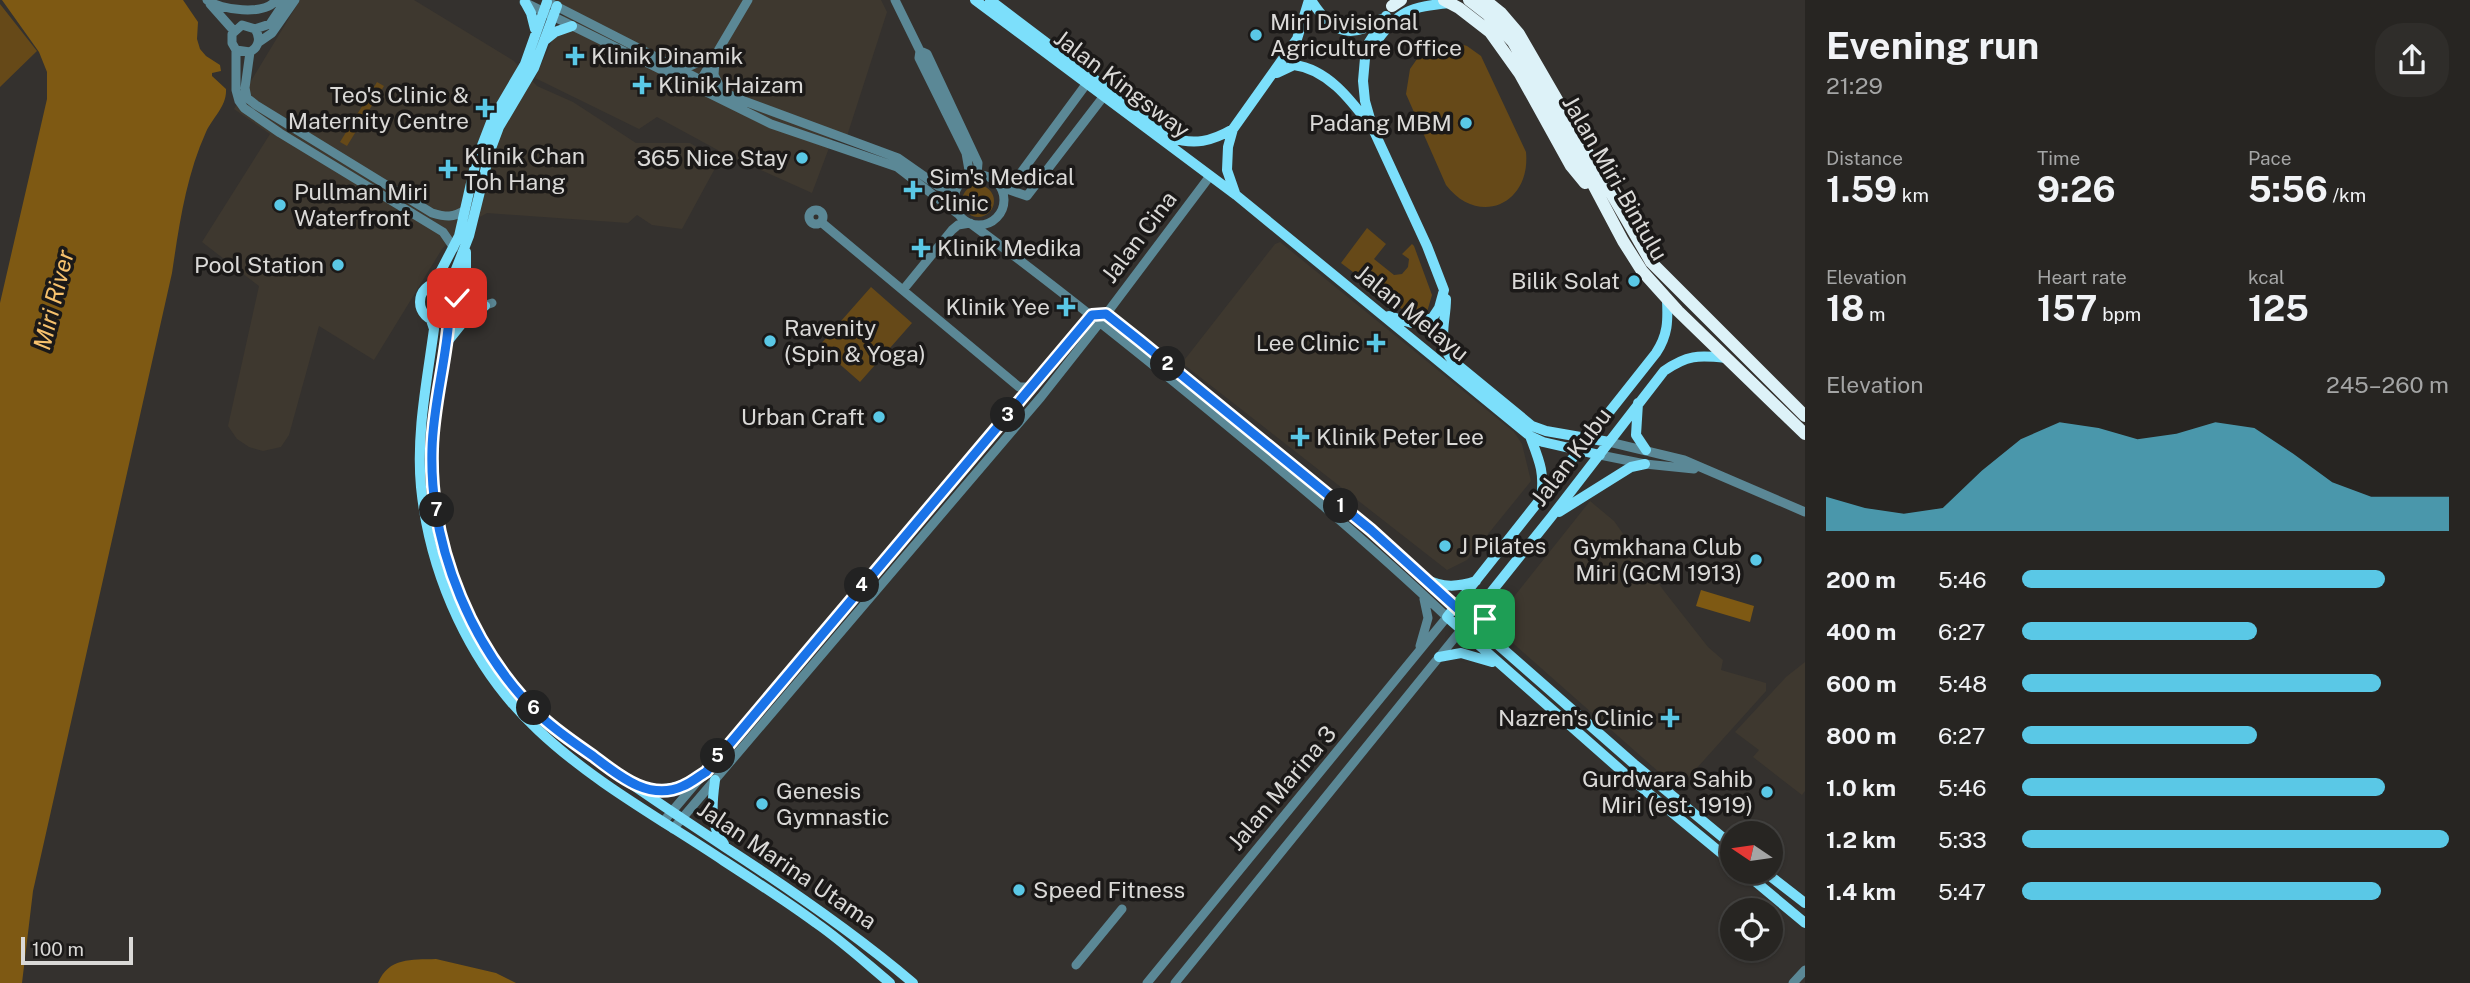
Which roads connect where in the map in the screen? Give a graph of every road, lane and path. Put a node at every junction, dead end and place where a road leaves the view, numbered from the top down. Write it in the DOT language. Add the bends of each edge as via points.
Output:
graph roads {
  1 [pos="276,0"];
  2 [pos="286,0"];
  3 [pos="295,0"];
  4 [pos="748,0"];
  5 [pos="895,0"];
  6 [pos="975,0"];
  7 [pos="990,0"];
  8 [pos="1310,0"];
  9 [pos="1469,0"];
  10 [pos="1485,0"];
  11 [pos="1493,0"];
  12 [pos="208,1"];
  13 [pos="523,1"];
  14 [pos="1447,2"];
  15 [pos="1393,6"];
  16 [pos="549,7"];
  17 [pos="281,15"];
  18 [pos="1497,17"];
  19 [pos="572,26"];
  20 [pos="255,29"];
  21 [pos="234,31"];
  22 [pos="540,38"];
  23 [pos="259,42"];
  24 [pos="236,50"];
  25 [pos="250,52"];
  26 [pos="716,54"];
  27 [pos="671,66"];
  28 [pos="1363,71"];
  29 [pos="1272,76"];
  30 [pos="1089,80"];
  31 [pos="698,84"];
  32 [pos="724,92"];
  33 [pos="1106,93"];
  34 [pos="1233,129"];
  35 [pos="1373,129"];
  36 [pos="973,176"];
  37 [pos="1210,176"];
  38 [pos="1000,186"];
  39 [pos="956,190"];
  40 [pos="1236,195"];
  41 [pos="1601,203"];
  42 [pos="465,210"];
  43 [pos="958,214"];
  44 [pos="821,222"];
  45 [pos="970,223"];
  46 [pos="469,236"];
  47 [pos="454,248"];
  48 [pos="434,284"];
  49 [pos="449,287"];
  50 [pos="903,290"];
  51 [pos="1444,290"];
  52 [pos="457,298"];
  53 [pos="1667,300"];
  54 [pos="481,303"];
  55 [pos="1380,313"];
  56 [pos="452,314"];
  57 [pos="1092,315"];
  58 [pos="1103,318"];
  59 [pos="431,320"];
  60 [pos="448,341"];
  61 [pos="1726,358"];
  62 [pos="1773,385"];
  63 [pos="1031,387"];
  64 [pos="1763,395"];
  65 [pos="1638,403"];
  66 [pos="1805,416"];
  67 [pos="1805,434"];
  68 [pos="1530,436"];
  69 [pos="1587,438"];
  70 [pos="1609,442"];
  71 [pos="1646,450"];
  72 [pos="1578,451"];
  73 [pos="1600,455"];
  74 [pos="1645,464"];
  75 [pos="1703,470"];
  76 [pos="1540,500"];
  77 [pos="1805,512"];
  78 [pos="1552,516"];
  79 [pos="1425,579"];
  80 [pos="1476,581"];
  81 [pos="1491,592"];
  82 [pos="1423,595"];
  83 [pos="1455,607"];
  84 [pos="1447,617"];
  85 [pos="1469,619"];
  86 [pos="1461,630"];
  87 [pos="1492,640"];
  88 [pos="1415,657"];
  89 [pos="1439,657"];
  90 [pos="1502,666"];
  91 [pos="706,772"];
  92 [pos="715,780"];
  93 [pos="632,785"];
  94 [pos="671,811"];
  95 [pos="681,818"];
  96 [pos="663,822"];
  97 [pos="673,830"];
  98 [pos="1720,835"];
  99 [pos="728,848"];
  100 [pos="1720,852"];
  101 [pos="1758,884"];
  102 [pos="1780,884"];
  103 [pos="1805,903"];
  104 [pos="1122,909"];
  105 [pos="1805,923"];
  106 [pos="1076,965"];
  107 [pos="1805,970"];
  108 [pos="890,983"];
  109 [pos="914,983"];
  110 [pos="1147,983"];
  111 [pos="1175,983"];
  112 [pos="1793,983"];
  1 -- 12 [label="street" via="260,10"];
  2 -- 17 [label="street"];
  3 -- 17 [label="street"];
  4 -- 26 [label="street"];
  5 -- 36 [label="street" via="920,51 927,54 978,163"];
  6 -- 30 [label="main road, Jalan Kingsway"];
  7 -- 30 [label="main road, Jalan Kingsway"];
  8 -- 15 [label="main road" via="1322,18 1342,30 1354,31 1372,26"];
  8 -- 29 [label="main road" via="1297,39"];
  9 -- 18 [label="highway"];
  10 -- 18 [label="highway"];
  11 -- 18 [label="highway"];
  12 -- 21 [label="street"];
  13 -- 16 [label="street"];
  13 -- 22 [label="main road"];
  14 -- 28 [label="main road" via="1415,7 1400,15 1376,43"];
  14 -- 41 [label="highway" via="1490,32 1520,74 1571,166"];
  15 -- 28 [label="main road" via="1366,47"];
  16 -- 19 [label="street"];
  16 -- 22 [label="main road"];
  16 -- 27 [label="street"];
  17 -- 20 [label="street"];
  17 -- 23 [label="street" via="272,33"];
  18 -- 41 [label="highway, Jalan Miri-Bintulu"];
  18 -- 62 [label="highway, Jalan Miri-Bintulu" via="1519,34 1651,262"];
  19 -- 22 [label="main road"];
  19 -- 31 [label="street"];
  20 -- 21 [label="street" via="246,25"];
  20 -- 23 [label="street"];
  21 -- 24 [label="street"];
  22 -- 42 [label="main road" via="481,136"];
  22 -- 46 [label="main road" via="528,79 490,151"];
  23 -- 25 [label="street"];
  24 -- 25 [label="street"];
  24 -- 47 [label="street" via="236,90 244,108 443,232"];
  25 -- 42 [label="street" via="245,88 256,105 432,214 455,216"];
  26 -- 27 [label="street" via="688,66"];
  26 -- 31 [label="street"];
  26 -- 32 [label="street" via="714,75"];
  27 -- 31 [label="street"];
  28 -- 35 [label="main road"];
  29 -- 34 [label="main road"];
  29 -- 35 [label="main road" via="1294,65 1311,69 1337,87"];
  30 -- 33 [label="main road, Jalan Kingsway"];
  30 -- 38 [label="street" via="1020,174"];
  31 -- 32 [label="street"];
  31 -- 43 [label="street" via="771,124 889,164"];
  32 -- 39 [label="street" via="898,158 938,186"];
  33 -- 34 [label="main road, Jalan Kingsway" via="1171,137 1189,143 1205,142"];
  33 -- 37 [label="main road, Jalan Kingsway"];
  33 -- 38 [label="street" via="1027,196"];
  34 -- 40 [label="main road" via="1227,170"];
  35 -- 51 [label="main road"];
  36 -- 38 [label="street" via="989,177"];
  36 -- 39 [label="street"];
  37 -- 40 [label="main road, Jalan Melayu"];
  37 -- 58 [label="street, Jalan Cina"];
  38 -- 45 [label="street" via="1004,202 1000,214 985,225"];
  39 -- 43 [label="street"];
  40 -- 55 [label="main road, Jalan Melayu"];
  41 -- 53 [label="highway, Jalan Miri-Bintulu" via="1642,271"];
  42 -- 47 [label="main road"];
  43 -- 45 [label="street"];
  44 -- 50 [label="street"];
  45 -- 50 [label="street" via="952,230"];
  45 -- 57 [label="street"];
  46 -- 49 [label="main road"];
  46 -- 54 [label="main road" via="464,258 466,283"];
  47 -- 48 [label="main road"];
  48 -- 49 [label="main road"];
  48 -- 59 [label="main road" via="424,290 420,300 422,312"];
  49 -- 52 [label="main road"];
  50 -- 63 [label="street" via="1019,387"];
  51 -- 55 [label="main road" via="1439,308 1423,322"];
  51 -- 69 [label="main road, Jalan Melayu" via="1443,344 1453,361 1532,426"];
  52 -- 54 [label="street"];
  52 -- 56 [label="main road"];
  53 -- 61 [label="highway, Jalan Miri-Bintulu"];
  53 -- 69 [label="main road, Jalan Kubu" via="1664,340"];
  54 -- 56 [label="street"];
  54 -- 60 [label="main road"];
  55 -- 68 [label="main road, Jalan Melayu"];
  56 -- 59 [label="main road"];
  56 -- 60 [label="main road, Jalan Marina Utama"];
  57 -- 58 [label="street"];
  57 -- 63 [label="street"];
  58 -- 79 [label="street" via="1304,474"];
  58 -- 82 [label="street"];
  58 -- 92 [label="street, Jalan Cina"];
  59 -- 96 [label="main road, Jalan Marina Utama" via="434,329 421,423 421,485 435,561 456,615 496,682 536,729"];
  60 -- 93 [label="main road, Jalan Marina Utama" via="434,425 433,485 439,528 458,591 486,645 525,698 561,733"];
  61 -- 64 [label="highway, Jalan Miri-Bintulu"];
  61 -- 65 [label="main road, Jalan Kubu" via="1691,356 1677,362"];
  62 -- 64 [label="highway"];
  62 -- 66 [label="highway, Jalan Miri-Bintulu"];
  63 -- 91 [label="street"];
  64 -- 67 [label="highway, Jalan Miri-Bintulu"];
  65 -- 70 [label="main road, Jalan Kubu"];
  65 -- 71 [label="main road" via="1636,435"];
  68 -- 72 [label="main road, Jalan Melayu"];
  68 -- 76 [label="main road" via="1542,466"];
  69 -- 70 [label="main road, Jalan Melayu"];
  69 -- 72 [label="main road, Jalan Kubu"];
  70 -- 71 [label="street"];
  70 -- 73 [label="main road, Jalan Kubu"];
  71 -- 75 [label="street"];
  72 -- 73 [label="main road, Jalan Melayu"];
  72 -- 76 [label="main road, Jalan Kubu"];
  73 -- 74 [label="street"];
  73 -- 78 [label="main road, Jalan Kubu"];
  74 -- 75 [label="street"];
  74 -- 78 [label="main road" via="1621,473"];
  75 -- 77 [label="street"];
  76 -- 80 [label="main road, Jalan Kubu"];
  78 -- 81 [label="main road, Jalan Kubu"];
  79 -- 80 [label="main road" via="1448,587"];
  79 -- 83 [label="street"];
  80 -- 83 [label="main road, Jalan Kubu"];
  81 -- 85 [label="main road, Jalan Kubu"];
  81 -- 87 [label="main road" via="1485,619"];
  82 -- 84 [label="street"];
  82 -- 88 [label="street" via="1428,618"];
  83 -- 84 [label="main road, Jalan Kubu"];
  83 -- 85 [label="main road"];
  84 -- 86 [label="main road"];
  84 -- 88 [label="street, Jalan Marina 3"];
  85 -- 86 [label="main road, Jalan Kubu"];
  85 -- 87 [label="main road"];
  86 -- 89 [label="street, Jalan Marina 3"];
  86 -- 90 [label="main road"];
  87 -- 98 [label="main road"];
  88 -- 110 [label="street, Jalan Marina 3"];
  89 -- 90 [label="main road" via="1469,654"];
  89 -- 111 [label="street, Jalan Marina 3"];
  90 -- 100 [label="main road"];
  91 -- 93 [label="main road" via="671,789"];
  91 -- 94 [label="street"];
  92 -- 95 [label="street, Jalan Cina"];
  92 -- 99 [label="main road" via="712,816"];
  93 -- 94 [label="main road, Jalan Marina Utama"];
  94 -- 95 [label="main road, Jalan Marina Utama"];
  94 -- 96 [label="street"];
  95 -- 97 [label="street, Jalan Cina"];
  95 -- 99 [label="main road, Jalan Marina Utama"];
  96 -- 97 [label="main road, Jalan Marina Utama"];
  97 -- 108 [label="main road, Jalan Marina Utama" via="818,924"];
  99 -- 109 [label="main road, Jalan Marina Utama" via="827,915"];
  101 -- 105 [label="main road"];
  102 -- 103 [label="main road"];
  104 -- 106 [label="street"];
  107 -- 112 [label="street"];
}
